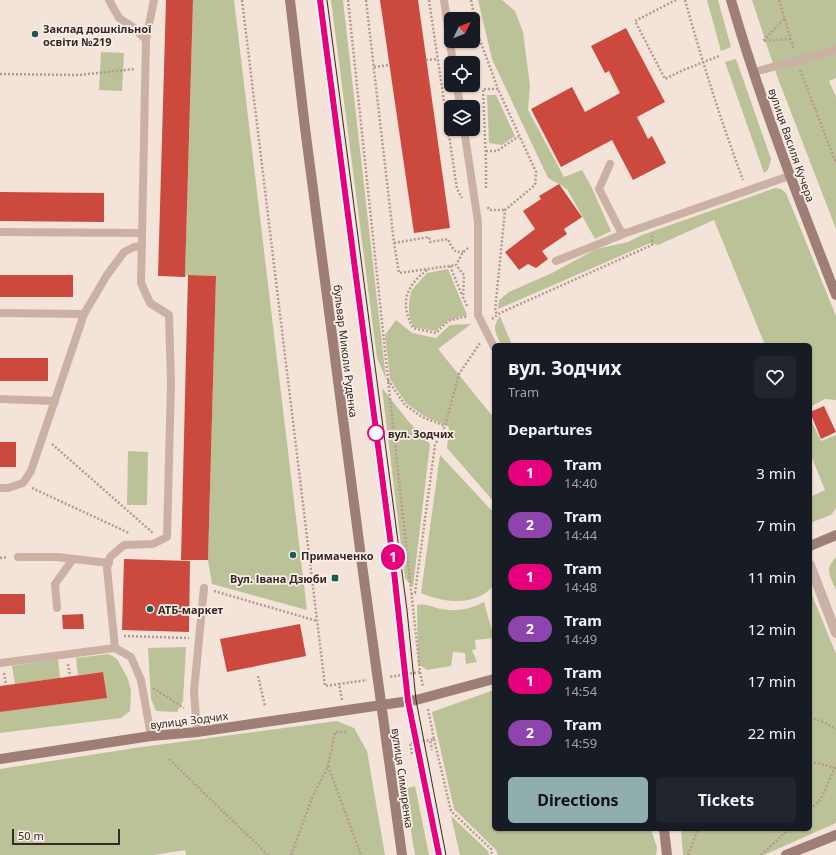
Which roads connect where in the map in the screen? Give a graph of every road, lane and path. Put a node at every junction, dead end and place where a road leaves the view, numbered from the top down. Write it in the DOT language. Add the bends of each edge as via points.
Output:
graph roads {
  1 [pos="110,0"];
  2 [pos="154,0"];
  3 [pos="242,0"];
  4 [pos="290,0"];
  5 [pos="348,0"];
  6 [pos="366,0"];
  7 [pos="429,0"];
  8 [pos="444,0"];
  9 [pos="470,0"];
  10 [pos="676,0"];
  11 [pos="685,0"];
  12 [pos="731,0"];
  13 [pos="779,0"];
  14 [pos="785,19"];
  15 [pos="791,39"];
  16 [pos="146,40"];
  17 [pos="836,50"];
  18 [pos="452,56"];
  19 [pos="719,56"];
  20 [pos="438,59"];
  21 [pos="426,60"];
  22 [pos="797,61"];
  23 [pos="703,63"];
  24 [pos="390,65"];
  25 [pos="374,67"];
  26 [pos="145,68"];
  27 [pos="0,74"];
  28 [pos="756,77"];
  29 [pos="498,89"];
  30 [pos="465,136"];
  31 [pos="519,136"];
  32 [pos="486,152"];
  33 [pos="836,163"];
  34 [pos="610,164"];
  35 [pos="789,176"];
  36 [pos="486,189"];
  37 [pos="747,190"];
  38 [pos="464,201"];
  39 [pos="488,203"];
  40 [pos="505,210"];
  41 [pos="652,224"];
  42 [pos="0,232"];
  43 [pos="142,233"];
  44 [pos="626,233"];
  45 [pos="469,241"];
  46 [pos="394,243"];
  47 [pos="142,246"];
  48 [pos="463,252"];
  49 [pos="556,261"];
  50 [pos="456,265"];
  51 [pos="450,266"];
  52 [pos="427,270"];
  53 [pos="836,295"];
  54 [pos="463,297"];
  55 [pos="0,313"];
  56 [pos="84,314"];
  57 [pos="498,315"];
  58 [pos="485,332"];
  59 [pos="492,344"];
  60 [pos="388,380"];
  61 [pos="0,399"];
  62 [pos="55,401"];
  63 [pos="445,426"];
  64 [pos="43,436"];
  65 [pos="23,483"];
  66 [pos="0,488"];
  67 [pos="131,534"];
  68 [pos="836,535"];
  69 [pos="161,540"];
  70 [pos="812,545"];
  71 [pos="18,557"];
  72 [pos="73,559"];
  73 [pos="109,563"];
  74 [pos="812,570"];
  75 [pos="204,588"];
  76 [pos="411,594"];
  77 [pos="57,608"];
  78 [pos="317,621"];
  79 [pos="836,633"];
  80 [pos="114,636"];
  81 [pos="200,638"];
  82 [pos="115,648"];
  83 [pos="0,663"];
  84 [pos="400,675"];
  85 [pos="258,676"];
  86 [pos="377,678"];
  87 [pos="141,680"];
  88 [pos="492,680"];
  89 [pos="339,684"];
  90 [pos="425,699"];
  91 [pos="381,705"];
  92 [pos="265,706"];
  93 [pos="344,711"];
  94 [pos="196,716"];
  95 [pos="812,717"];
  96 [pos="836,729"];
  97 [pos="197,732"];
  98 [pos="346,732"];
  99 [pos="152,736"];
  100 [pos="430,740"];
  101 [pos="434,740"];
  102 [pos="432,750"];
  103 [pos="412,754"];
  104 [pos="0,759"];
  105 [pos="169,759"];
  106 [pos="812,763"];
  107 [pos="836,765"];
  108 [pos="328,766"];
  109 [pos="835,769"];
  110 [pos="812,807"];
  111 [pos="664,831"];
  112 [pos="697,831"];
  113 [pos="787,831"];
  114 [pos="836,834"];
  115 [pos="268,855"];
  116 [pos="291,855"];
  117 [pos="361,855"];
  118 [pos="402,855"];
  119 [pos="492,855"];
  120 [pos="667,855"];
  121 [pos="688,855"];
  122 [pos="761,855"];
  123 [pos="786,855"];
  1 -- 16 [label="lane" via="119,18"];
  2 -- 16 [label="lane"];
  3 -- 78 [label="path"];
  4 -- 86 [label="street, бульвар Миколи Руденка"];
  5 -- 60 [label="path"];
  6 -- 25 [label="path"];
  7 -- 20 [label="path"];
  8 -- 18 [label="lane"];
  9 -- 29 [label="path" via="478,35"];
  10 -- 23 [label="path" via="635,21 665,79"];
  11 -- 23 [label="path"];
  12 -- 28 [label="street, вулиця Василя Кучера"];
  13 -- 14 [label="path"];
  14 -- 15 [label="path"];
  14 -- 15 [label="path" via="763,41"];
  15 -- 22 [label="path"];
  16 -- 26 [label="lane"];
  17 -- 22 [label="lane"];
  19 -- 23 [label="path"];
  20 -- 21 [label="path"];
  20 -- 38 [label="path" via="457,188"];
  22 -- 28 [label="lane"];
  22 -- 33 [label="path"];
  23 -- 37 [label="path" via="723,128"];
  24 -- 25 [label="path"];
  25 -- 46 [label="path"];
  26 -- 27 [label="path" via="79,75"];
  26 -- 43 [label="lane"];
  28 -- 35 [label="street, вулиця Василя Кучера"];
  29 -- 31 [label="path"];
  29 -- 32 [label="path" via="483,89"];
  30 -- 58 [label="lane" via="478,222 478,315"];
  31 -- 32 [label="path" via="497,151"];
  31 -- 40 [label="path" via="536,172 535,185"];
  32 -- 36 [label="path"];
  34 -- 44 [label="lane" via="598,189 620,232"];
  35 -- 37 [label="lane"];
  35 -- 53 [label="street, вулиця Василя Кучера"];
  37 -- 41 [label="lane"];
  39 -- 40 [label="path" via="489,210"];
  40 -- 57 [label="path" via="495,311"];
  41 -- 44 [label="lane"];
  41 -- 57 [label="path" via="652,245"];
  42 -- 43 [label="lane"];
  43 -- 47 [label="lane"];
  44 -- 49 [label="lane"];
  45 -- 48 [label="path" via="468,248"];
  46 -- 48 [label="path" via="429,237 430,242 448,239 456,252"];
  46 -- 52 [label="path" via="399,273"];
  47 -- 56 [label="lane" via="124,252"];
  47 -- 69 [label="lane" via="141,283 150,304 169,315 171,383 167,537"];
  48 -- 50 [label="path"];
  50 -- 51 [label="path"];
  50 -- 54 [label="path" via="464,275"];
  51 -- 52 [label="path"];
  51 -- 54 [label="path"];
  52 -- 54 [label="path" via="418,276 408,291 407,316 413,328 436,333 448,321 471,316"];
  55 -- 56 [label="lane"];
  56 -- 62 [label="lane"];
  57 -- 58 [label="path" via="492,319"];
  58 -- 59 [label="lane"];
  58 -- 63 [label="path" via="459,374"];
  60 -- 63 [label="path" via="404,404 422,417"];
  60 -- 76 [label="path"];
  61 -- 62 [label="lane"];
  62 -- 64 [label="lane"];
  63 -- 76 [label="path" via="435,445 415,592"];
  64 -- 65 [label="lane" via="31,471"];
  64 -- 69 [label="path"];
  65 -- 66 [label="lane"];
  65 -- 67 [label="path"];
  68 -- 70 [label="street"];
  69 -- 73 [label="lane" via="153,544 124,545 110,557"];
  71 -- 72 [label="lane"];
  72 -- 73 [label="lane"];
  72 -- 77 [label="lane" via="55,584"];
  73 -- 80 [label="lane" via="107,568"];
  74 -- 79 [label="street"];
  75 -- 78 [label="path"];
  75 -- 81 [label="lane"];
  76 -- 84 [label="path" via="420,672"];
  78 -- 89 [label="path" via="325,686"];
  80 -- 81 [label="path"];
  80 -- 82 [label="lane"];
  81 -- 94 [label="lane" via="194,691"];
  82 -- 83 [label="lane"];
  82 -- 87 [label="lane" via="131,657"];
  85 -- 92 [label="path"];
  86 -- 89 [label="path"];
  86 -- 91 [label="street, бульвар Миколи Руденка"];
  87 -- 94 [label="path"];
  87 -- 99 [label="lane"];
  88 -- 90 [label="street, вулиця Зодчих"];
  89 -- 93 [label="path"];
  90 -- 91 [label="street, вулиця Зодчих"];
  90 -- 101 [label="path"];
  91 -- 93 [label="street, вулиця Зодчих"];
  91 -- 118 [label="street, вулиця Симиренка"];
  93 -- 97 [label="street, вулиця Зодчих"];
  94 -- 97 [label="lane"];
  95 -- 96 [label="path"];
  97 -- 99 [label="street, вулиця Зодчих"];
  98 -- 108 [label="path" via="336,732"];
  99 -- 104 [label="street, вулиця Зодчих"];
  100 -- 101 [label="path"];
  100 -- 102 [label="path"];
  100 -- 103 [label="path" via="410,743"];
  101 -- 119 [label="path" via="451,812 490,849"];
  105 -- 115 [label="path"];
  106 -- 109 [label="path"];
  107 -- 109 [label="path"];
  108 -- 116 [label="path" via="312,798"];
  108 -- 117 [label="path"];
  109 -- 110 [label="path" via="821,799"];
  111 -- 120 [label="street"];
  112 -- 121 [label="path"];
  113 -- 122 [label="path"];
  114 -- 123 [label="street"];
}
